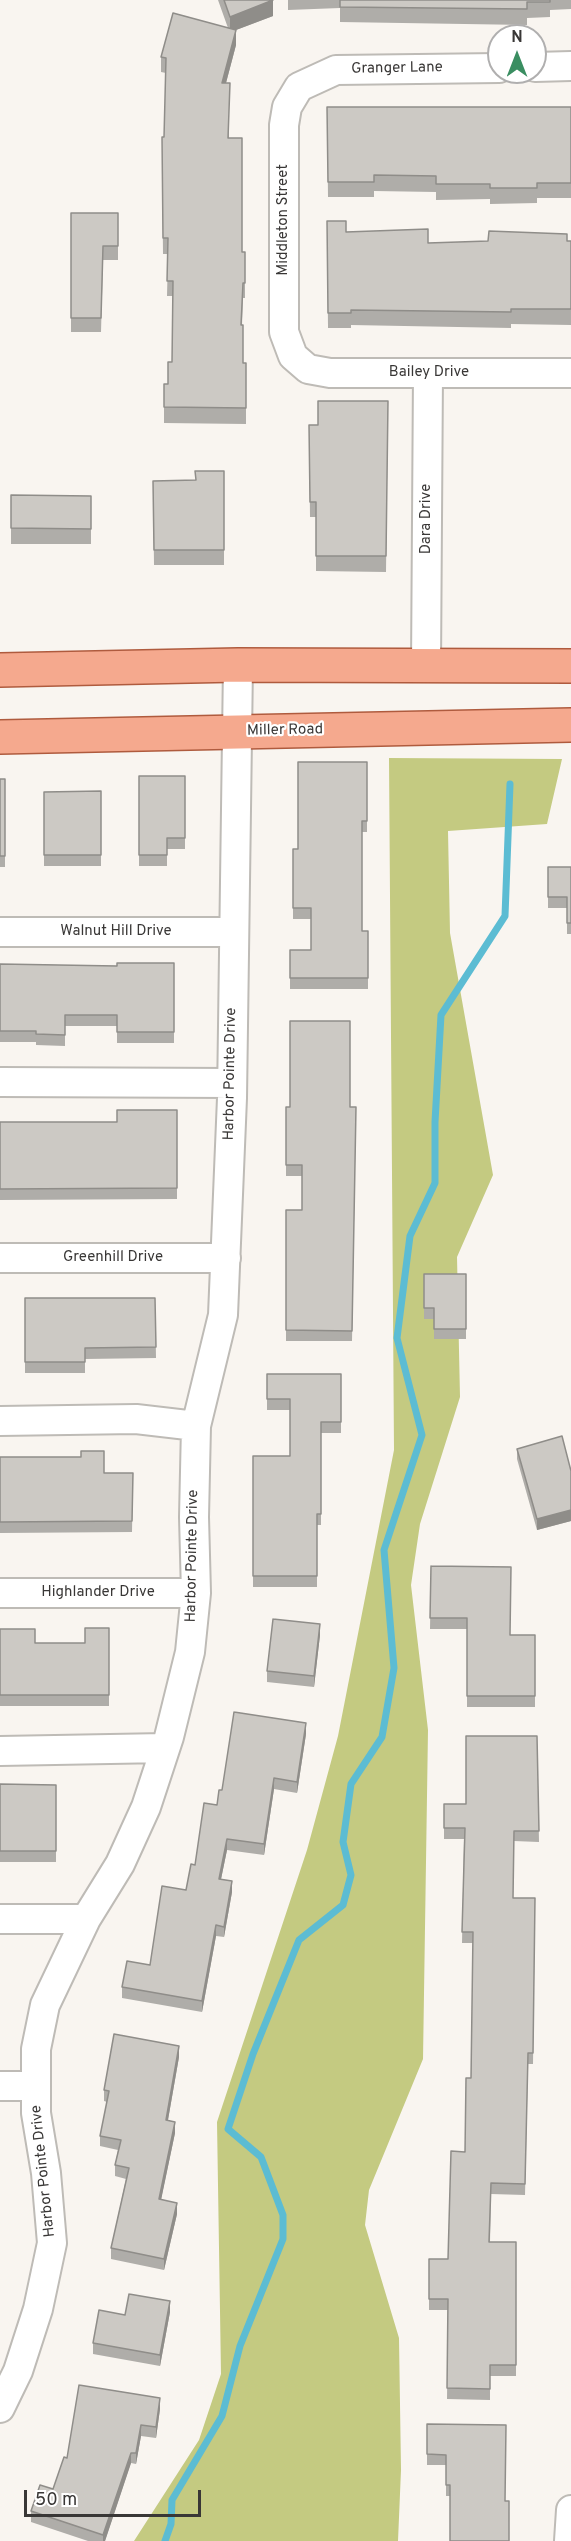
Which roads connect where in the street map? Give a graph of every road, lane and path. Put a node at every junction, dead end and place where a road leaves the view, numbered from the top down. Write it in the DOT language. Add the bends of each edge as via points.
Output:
graph roads {
  1 [pos="571,66"];
  2 [pos="547,67"];
  3 [pos="487,68"];
  4 [pos="299,87"];
  5 [pos="293,356"];
  6 [pos="428,373"];
  7 [pos="571,373"];
  8 [pos="238,665"];
  9 [pos="426,666"];
  10 [pos="571,666"];
  11 [pos="0,670"];
  12 [pos="571,725"];
  13 [pos="237,732"];
  14 [pos="0,737"];
  15 [pos="0,932"];
  16 [pos="233,932"];
  17 [pos="0,1082"];
  18 [pos="232,1083"];
  19 [pos="0,1258"];
  20 [pos="226,1258"];
  21 [pos="0,1421"];
  22 [pos="196,1426"];
  23 [pos="0,1593"];
  24 [pos="196,1593"];
  25 [pos="165,1748"];
  26 [pos="0,1751"];
  27 [pos="0,1919"];
  28 [pos="86,1919"];
  29 [pos="0,2086"];
  30 [pos="36,2086"];
  31 [pos="0,2409"];
  32 [pos="571,2510"];
  33 [pos="569,2541"];
  1 -- 2 [label="street"];
  3 -- 4 [label="street, Granger Lane" via="336,70"];
  4 -- 5 [label="street, Middleton Street" via="287,106 284,125 284,332"];
  5 -- 6 [label="street, Bailey Drive" via="308,369 330,373"];
  6 -- 7 [label="street, Bailey Drive"];
  6 -- 9 [label="street, Dara Drive"];
  8 -- 9 [label="main road"];
  8 -- 11 [label="main road"];
  8 -- 13 [label="street, Harbor Pointe Drive"];
  9 -- 10 [label="main road"];
  12 -- 13 [label="main road, Miller Road"];
  13 -- 14 [label="main road, Miller Road"];
  13 -- 16 [label="street, Harbor Pointe Drive"];
  15 -- 16 [label="street, Walnut Hill Drive"];
  16 -- 18 [label="street, Harbor Pointe Drive"];
  17 -- 18 [label="street"];
  18 -- 20 [label="street, Harbor Pointe Drive"];
  19 -- 20 [label="street, Greenhill Drive"];
  20 -- 22 [label="street, Harbor Pointe Drive" via="223,1316"];
  21 -- 22 [label="street" via="136,1419"];
  22 -- 24 [label="street, Harbor Pointe Drive"];
  23 -- 24 [label="street, Highlander Drive"];
  24 -- 25 [label="street, Harbor Pointe Drive" via="190,1652"];
  25 -- 26 [label="street"];
  25 -- 28 [label="street, Harbor Pointe Drive" via="146,1807 120,1864"];
  27 -- 28 [label="street"];
  28 -- 30 [label="street, Harbor Pointe Drive" via="45,2005 36,2049"];
  29 -- 30 [label="street"];
  30 -- 31 [label="street, Harbor Pointe Drive" via="52,2243 35,2319 18,2371"];
  32 -- 33 [label="street"];
}
